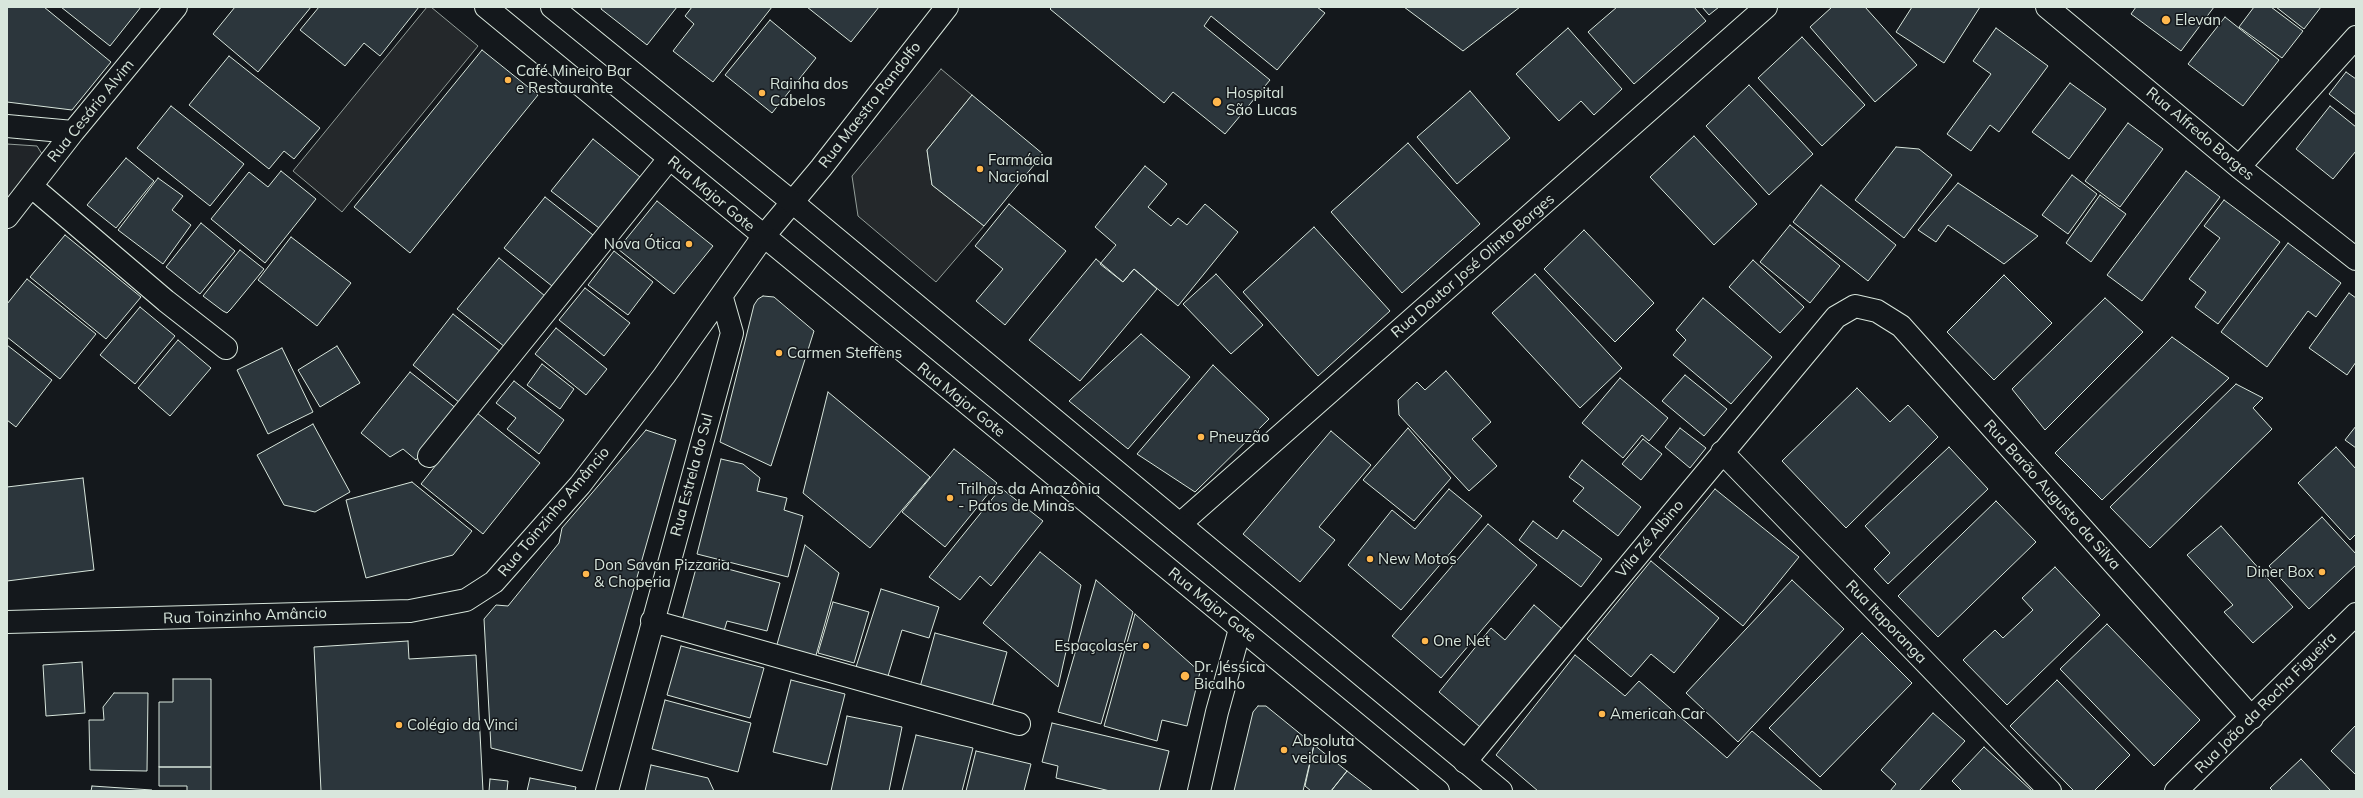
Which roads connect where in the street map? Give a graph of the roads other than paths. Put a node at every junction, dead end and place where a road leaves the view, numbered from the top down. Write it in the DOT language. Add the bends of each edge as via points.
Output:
graph roads {
  1 [pos="176,7"];
  2 [pos="486,7"];
  3 [pos="552,7"];
  4 [pos="947,7"];
  5 [pos="1766,7"];
  6 [pos="2047,7"];
  7 [pos="2356,37"];
  8 [pos="7,126"];
  9 [pos="73,132"];
  10 [pos="669,159"];
  11 [pos="2239,167"];
  12 [pos="31,186"];
  13 [pos="791,201"];
  14 [pos="7,217"];
  15 [pos="763,237"];
  16 [pos="2356,259"];
  17 [pos="722,298"];
  18 [pos="1836,318"];
  19 [pos="226,348"];
  20 [pos="1722,452"];
  21 [pos="429,456"];
  22 [pos="1180,524"];
  23 [pos="2356,614"];
  24 [pos="652,621"];
  25 [pos="7,622"];
  26 [pos="1240,629"];
  27 [pos="2252,718"];
  28 [pos="1019,724"];
  29 [pos="1465,762"];
  30 [pos="607,791"];
  31 [pos="1199,791"];
  32 [pos="1438,791"];
  33 [pos="1501,791"];
  34 [pos="2050,791"];
  35 [pos="2176,791"];
  1 -- 9 [label="street, Rua Cesário Alvim"];
  2 -- 10 [label="street, Rua Major Gote"];
  3 -- 13 [label="street"];
  4 -- 13 [label="street, Rua Maestro Randolfo" via="821,168"];
  5 -- 22 [label="street, Rua Doutor José Olinto Borges"];
  6 -- 11 [label="street, Rua Alfredo Borges"];
  7 -- 11 [label="street"];
  8 -- 9 [label="street"];
  9 -- 12 [label="street, Rua Cesário Alvim"];
  10 -- 15 [label="street, Rua Major Gote"];
  10 -- 21 [label="street"];
  11 -- 16 [label="street, Rua Alfredo Borges"];
  12 -- 14 [label="street, Rua Cesário Alvim"];
  12 -- 19 [label="street" via="166,301"];
  13 -- 15 [label="street, Rua Maestro Randolfo"];
  13 -- 22 [label="street"];
  15 -- 17 [label="street, Rua Toinzinho Amâncio"];
  15 -- 26 [label="street, Rua Major Gote"];
  17 -- 24 [label="street, Rua Estrela do Sul" via="732,333"];
  17 -- 25 [label="street, Rua Toinzinho Amâncio" via="580,485 494,582 466,600 410,611"];
  18 -- 20 [label="street, Vila Zé Albino"];
  18 -- 27 [label="street, Rua Barão Augusto da Silva" via="1855,306 1877,312 1901,326"];
  20 -- 29 [label="street, Vila Zé Albino"];
  20 -- 34 [label="street, Rua Itaporanga"];
  22 -- 29 [label="street"];
  23 -- 27 [label="street, Rua João da Rocha Figueira"];
  24 -- 28 [label="street"];
  24 -- 30 [label="street, Rua Estrela do Sul"];
  26 -- 31 [label="street"];
  26 -- 32 [label="street, Rua Major Gote"];
  27 -- 35 [label="street, Rua João da Rocha Figueira"];
  29 -- 33 [label="street"];
}
